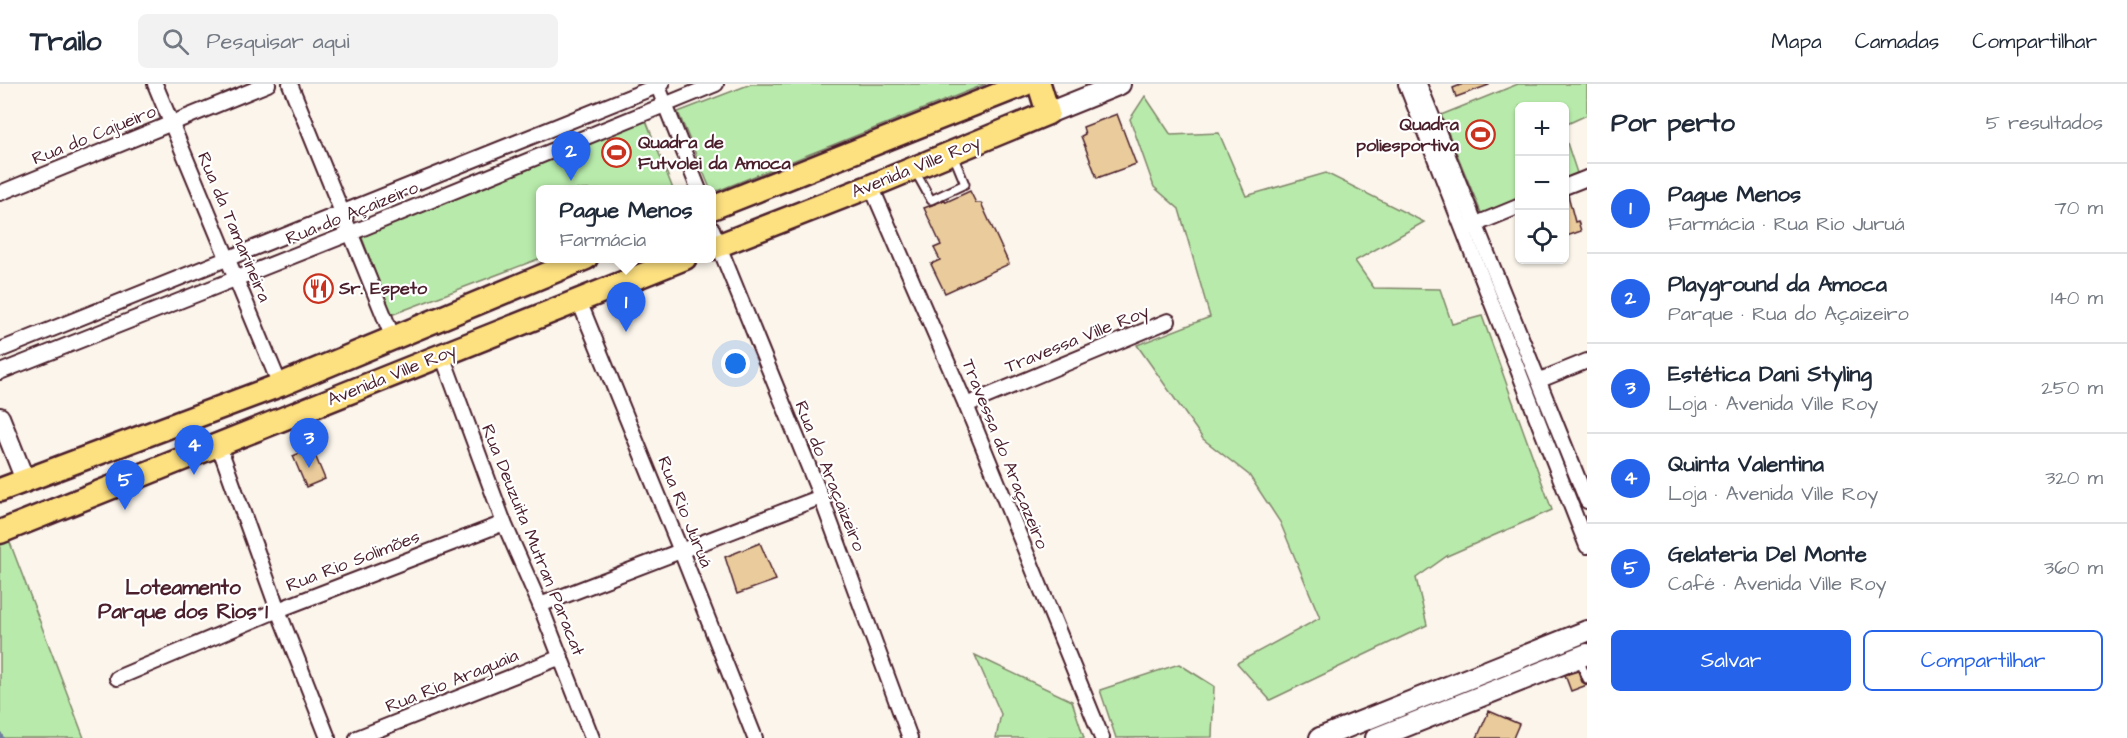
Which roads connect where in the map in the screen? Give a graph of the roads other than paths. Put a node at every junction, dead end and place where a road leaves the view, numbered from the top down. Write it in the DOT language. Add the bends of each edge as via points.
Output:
graph roads {
  1 [pos="154,84"];
  2 [pos="268,84"];
  3 [pos="290,84"];
  4 [pos="716,84"];
  5 [pos="1026,84"];
  6 [pos="1120,84"];
  7 [pos="1406,84"];
  8 [pos="1419,84"];
  9 [pos="659,85"];
  10 [pos="665,104"];
  11 [pos="1044,115"];
  12 [pos="170,123"];
  13 [pos="952,153"];
  14 [pos="914,168"];
  15 [pos="1587,178"];
  16 [pos="697,185"];
  17 [pos="1569,185"];
  18 [pos="871,186"];
  19 [pos="0,193"];
  20 [pos="716,206"];
  21 [pos="1515,208"];
  22 [pos="343,213"];
  23 [pos="1476,224"];
  24 [pos="1462,229"];
  25 [pos="351,233"];
  26 [pos="716,240"];
  27 [pos="716,248"];
  28 [pos="228,258"];
  29 [pos="574,263"];
  30 [pos="673,263"];
  31 [pos="237,278"];
  32 [pos="579,301"];
  33 [pos="1168,321"];
  34 [pos="393,338"];
  35 [pos="0,350"];
  36 [pos="442,355"];
  37 [pos="1587,361"];
  38 [pos="0,372"];
  39 [pos="1540,380"];
  40 [pos="280,385"];
  41 [pos="966,405"];
  42 [pos="0,417"];
  43 [pos="219,446"];
  44 [pos="25,480"];
  45 [pos="0,490"];
  46 [pos="821,497"];
  47 [pos="1587,501"];
  48 [pos="504,523"];
  49 [pos="0,532"];
  50 [pos="1587,546"];
  51 [pos="681,551"];
  52 [pos="540,605"];
  53 [pos="278,610"];
  54 [pos="1587,631"];
  55 [pos="1583,656"];
  56 [pos="561,657"];
  57 [pos="117,678"];
  58 [pos="1587,679"];
  59 [pos="328,738"];
  60 [pos="357,738"];
  61 [pos="592,738"];
  62 [pos="755,738"];
  63 [pos="910,738"];
  64 [pos="1102,738"];
  65 [pos="1320,738"];
  66 [pos="1376,738"];
  1 -- 12 [label="street, Rua da Tamarineira"];
  2 -- 12 [label="street, Rua do Cajueiro"];
  3 -- 22 [label="street"];
  4 -- 10 [label="street, Rua do Açaizeiro"];
  5 -- 11 [label="main road" via="1021,98"];
  5 -- 20 [label="main road, Avenida Ville Roy"];
  6 -- 11 [label="main road, Avenida Ville Roy"];
  7 -- 24 [label="street"];
  8 -- 23 [label="street"];
  9 -- 10 [label="street"];
  9 -- 22 [label="street, Rua do Açaizeiro"];
  10 -- 16 [label="street"];
  10 -- 25 [label="street, Rua do Açaizeiro"];
  11 -- 13 [label="main road, Avenida Ville Roy"];
  12 -- 19 [label="street, Rua do Cajueiro"];
  12 -- 28 [label="street, Rua da Tamarineira"];
  13 -- 14 [label="main road, Avenida Ville Roy"];
  13 -- 14 [label="lane" via="965,184 931,200"];
  14 -- 18 [label="main road, Avenida Ville Roy"];
  15 -- 17 [label="street"];
  18 -- 26 [label="main road, Avenida Ville Roy"];
  18 -- 41 [label="street, Travessa do Araçazeiro"];
  21 -- 23 [label="street"];
  22 -- 25 [label="street"];
  22 -- 28 [label="street, Rua do Açaizeiro"];
  23 -- 24 [label="street"];
  23 -- 39 [label="street"];
  24 -- 50 [label="street"];
  25 -- 31 [label="street, Rua do Açaizeiro"];
  25 -- 34 [label="street"];
  27 -- 46 [label="street, Rua do Araçaizeiro"];
  28 -- 31 [label="street, Rua da Tamarineira"];
  28 -- 35 [label="street, Rua do Açaizeiro"];
  29 -- 34 [label="main road, Avenida Ville Roy"];
  30 -- 32 [label="main road, Avenida Ville Roy"];
  31 -- 38 [label="street, Rua do Açaizeiro"];
  31 -- 40 [label="street, Rua da Tamarineira"];
  32 -- 36 [label="main road, Avenida Ville Roy"];
  32 -- 51 [label="street, Rua Rio Juruá"];
  33 -- 41 [label="street, Travessa Ville Roy"];
  34 -- 40 [label="main road, Avenida Ville Roy"];
  36 -- 43 [label="main road, Avenida Ville Roy"];
  36 -- 48 [label="street, Rua Deuzuita Mutran Paracat"];
  37 -- 39 [label="street"];
  39 -- 47 [label="street"];
  40 -- 44 [label="main road, Avenida Ville Roy"];
  41 -- 64 [label="street, Travessa do Araçazeiro"];
  42 -- 44 [label="street"];
  43 -- 49 [label="main road, Avenida Ville Roy"];
  43 -- 53 [label="street"];
  44 -- 45 [label="main road, Avenida Ville Roy"];
  46 -- 51 [label="street"];
  46 -- 63 [label="street, Rua do Araçaizeiro"];
  48 -- 52 [label="street, Rua Deuzuita Mutran Paracat"];
  48 -- 53 [label="street, Rua Rio Solimões"];
  51 -- 52 [label="street"];
  51 -- 62 [label="street, Rua Rio Juruá"];
  52 -- 56 [label="street, Rua Deuzuita Mutran Paracat"];
  53 -- 57 [label="street, Rua Rio Solimões"];
  53 -- 59 [label="street"];
  54 -- 65 [label="main road"];
  55 -- 58 [label="lane"];
  55 -- 66 [label="main road"];
  56 -- 60 [label="street, Rua Rio Araguaia"];
  56 -- 61 [label="street, Rua Deuzuita Mutran Paracat"];
}
